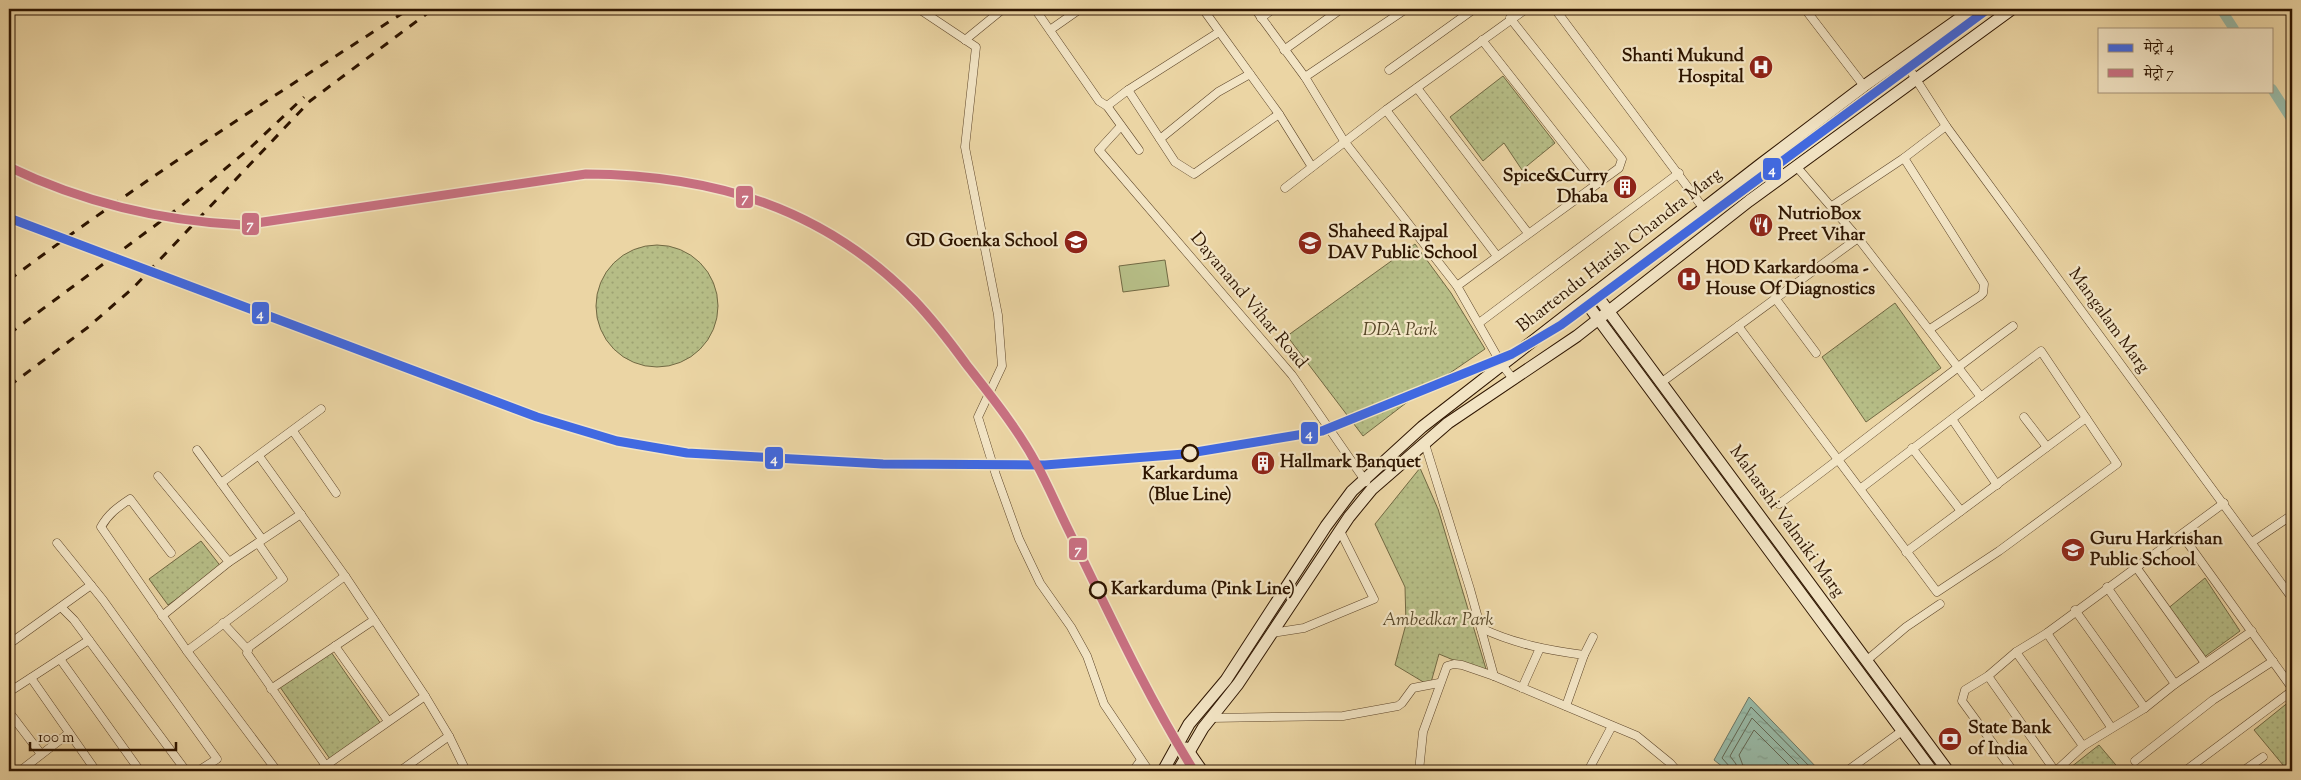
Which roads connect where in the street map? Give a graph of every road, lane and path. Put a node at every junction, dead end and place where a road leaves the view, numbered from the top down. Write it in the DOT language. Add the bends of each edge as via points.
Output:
graph roads {
  1 [pos="919,9"];
  2 [pos="1002,9"];
  3 [pos="1035,9"];
  4 [pos="1080,9"];
  5 [pos="1203,9"];
  6 [pos="1255,9"];
  7 [pos="1274,9"];
  8 [pos="1341,9"];
  9 [pos="1406,9"];
  10 [pos="1474,9"];
  11 [pos="1526,9"];
  12 [pos="1555,9"];
  13 [pos="1805,9"];
  14 [pos="1973,9"];
  15 [pos="2012,9"];
  16 [pos="1261,18"];
  17 [pos="1510,18"];
  18 [pos="1050,30"];
  19 [pos="1219,32"];
  20 [pos="965,40"];
  21 [pos="1482,40"];
  22 [pos="1284,50"];
  23 [pos="1903,60"];
  24 [pos="1389,70"];
  25 [pos="1250,74"];
  26 [pos="1305,77"];
  27 [pos="1916,78"];
  28 [pos="1864,86"];
  29 [pos="1417,88"];
  30 [pos="1128,90"];
  31 [pos="1107,106"];
  32 [pos="1386,110"];
  33 [pos="1279,114"];
  34 [pos="1121,126"];
  35 [pos="1946,126"];
  36 [pos="1160,138"];
  37 [pos="1344,141"];
  38 [pos="1138,150"];
  39 [pos="1904,158"];
  40 [pos="1796,166"];
  41 [pos="1312,167"];
  42 [pos="1679,173"];
  43 [pos="1595,184"];
  44 [pos="1284,188"];
  45 [pos="1832,206"];
  46 [pos="1704,209"];
  47 [pos="1528,232"];
  48 [pos="1858,238"];
  49 [pos="1497,256"];
  50 [pos="1457,286"];
  51 [pos="1595,293"];
  52 [pos="1775,298"];
  53 [pos="1585,301"];
  54 [pos="1609,312"];
  55 [pos="1597,320"];
  56 [pos="1479,323"];
  57 [pos="1738,326"];
  58 [pos="2013,326"];
  59 [pos="1930,329"];
  60 [pos="1816,353"];
  61 [pos="1502,365"];
  62 [pos="1957,366"];
  63 [pos="1514,380"];
  64 [pos="1662,382"];
  65 [pos="1981,397"];
  66 [pos="321,409"];
  67 [pos="2024,417"];
  68 [pos="2086,418"];
  69 [pos="1952,419"];
  70 [pos="292,431"];
  71 [pos="1425,444"];
  72 [pos="2047,447"];
  73 [pos="1912,448"];
  74 [pos="197,450"];
  75 [pos="259,456"];
  76 [pos="1839,460"];
  77 [pos="158,476"];
  78 [pos="221,484"];
  79 [pos="1368,484"];
  80 [pos="1997,485"];
  81 [pos="1860,489"];
  82 [pos="336,493"];
  83 [pos="2224,503"];
  84 [pos="1778,504"];
  85 [pos="1961,511"];
  86 [pos="301,514"];
  87 [pos="2292,515"];
  88 [pos="1340,531"];
  89 [pos="2182,535"];
  90 [pos="260,541"];
  91 [pos="2252,542"];
  92 [pos="57,543"];
  93 [pos="1906,552"];
  94 [pos="171,553"];
  95 [pos="229,562"];
  96 [pos="2136,567"];
  97 [pos="345,576"];
  98 [pos="91,585"];
  99 [pos="2107,587"];
  100 [pos="2292,598"];
  101 [pos="1940,604"];
  102 [pos="61,606"];
  103 [pos="2076,610"];
  104 [pos="162,616"];
  105 [pos="374,620"];
  106 [pos="223,623"];
  107 [pos="1481,628"];
  108 [pos="2252,632"];
  109 [pos="1272,633"];
  110 [pos="2047,633"];
  111 [pos="1593,637"];
  112 [pos="89,640"];
  113 [pos="9,644"];
  114 [pos="335,646"];
  115 [pos="1540,648"];
  116 [pos="248,650"];
  117 [pos="187,651"];
  118 [pos="2016,652"];
  119 [pos="1584,655"];
  120 [pos="60,659"];
  121 [pos="1866,661"];
  122 [pos="2273,661"];
  123 [pos="2205,663"];
  124 [pos="1494,676"];
  125 [pos="1988,676"];
  126 [pos="31,678"];
  127 [pos="1439,683"];
  128 [pos="2175,684"];
  129 [pos="1522,688"];
  130 [pos="272,690"];
  131 [pos="2292,690"];
  132 [pos="9,692"];
  133 [pos="425,696"];
  134 [pos="1566,706"];
  135 [pos="2145,708"];
  136 [pos="9,712"];
  137 [pos="1210,718"];
  138 [pos="388,721"];
  139 [pos="1612,726"];
  140 [pos="2111,727"];
  141 [pos="1902,731"];
  142 [pos="69,733"];
  143 [pos="449,736"];
  144 [pos="1180,740"];
  145 [pos="2083,746"];
  146 [pos="1189,753"];
  147 [pos="41,754"];
  148 [pos="1171,757"];
  149 [pos="2263,757"];
  150 [pos="1141,760"];
  151 [pos="2135,761"];
  152 [pos="326,766"];
  153 [pos="1180,770"];
  154 [pos="20,771"];
  155 [pos="96,771"];
  156 [pos="140,771"];
  157 [pos="186,771"];
  158 [pos="198,771"];
  159 [pos="277,771"];
  160 [pos="318,771"];
  161 [pos="400,771"];
  162 [pos="466,771"];
  163 [pos="1133,771"];
  164 [pos="1148,771"];
  165 [pos="1162,771"];
  166 [pos="1202,771"];
  167 [pos="1419,771"];
  168 [pos="1588,771"];
  169 [pos="1677,771"];
  170 [pos="1847,771"];
  171 [pos="1932,771"];
  172 [pos="1948,771"];
  173 [pos="2013,771"];
  174 [pos="2055,771"];
  175 [pos="2185,771"];
  176 [pos="2243,771"];
  1 -- 20 [label="street"];
  2 -- 20 [label="street"];
  3 -- 18 [label="street"];
  4 -- 18 [label="street"];
  5 -- 19 [label="street"];
  6 -- 16 [label="street"];
  7 -- 16 [label="street"];
  8 -- 22 [label="street"];
  9 -- 26 [label="street"];
  10 -- 24 [label="street"];
  11 -- 17 [label="street"];
  12 -- 42 [label="street"];
  13 -- 28 [label="street"];
  14 -- 23 [label="main road, Bhartendu Harish Chandra Marg"];
  15 -- 27 [label="main road, Bhartendu Harish Chandra Marg"];
  16 -- 22 [label="street"];
  17 -- 21 [label="street"];
  17 -- 43 [label="street" via="1622,159 1619,168"];
  18 -- 31 [label="street" via="1099,101"];
  19 -- 25 [label="street"];
  19 -- 30 [label="street"];
  20 -- 150 [label="street" via="976,47 965,147 998,315 1002,366 978,417 1012,521 1040,583 1088,656 1104,704"];
  21 -- 29 [label="street"];
  21 -- 43 [label="street"];
  22 -- 26 [label="street"];
  23 -- 27 [label="street, Mangalam Marg"];
  23 -- 28 [label="main road, Bhartendu Harish Chandra Marg"];
  25 -- 33 [label="street"];
  25 -- 36 [label="street" via="1218,92"];
  26 -- 37 [label="street"];
  27 -- 35 [label="street, Mangalam Marg"];
  27 -- 40 [label="main road, Bhartendu Harish Chandra Marg"];
  28 -- 46 [label="main road, Bhartendu Harish Chandra Marg"];
  29 -- 32 [label="street"];
  29 -- 47 [label="street"];
  30 -- 31 [label="street"];
  30 -- 36 [label="street"];
  31 -- 34 [label="street"];
  32 -- 37 [label="street"];
  32 -- 49 [label="street"];
  33 -- 36 [label="street" via="1194,174 1176,162"];
  33 -- 41 [label="street"];
  34 -- 38 [label="street"];
  34 -- 79 [label="street, Dayanand Vihar Road" via="1100,150 1292,374"];
  35 -- 39 [label="street"];
  35 -- 83 [label="street, Mangalam Marg"];
  37 -- 41 [label="street"];
  37 -- 50 [label="street"];
  39 -- 45 [label="street"];
  39 -- 59 [label="street" via="1984,284 1980,296"];
  40 -- 45 [label="street"];
  40 -- 54 [label="main road, Bhartendu Harish Chandra Marg"];
  41 -- 44 [label="street"];
  42 -- 46 [label="street"];
  42 -- 56 [label="street"];
  43 -- 47 [label="street"];
  45 -- 48 [label="street"];
  46 -- 51 [label="main road, Bhartendu Harish Chandra Marg"];
  47 -- 49 [label="street"];
  48 -- 52 [label="street"];
  48 -- 59 [label="street"];
  49 -- 50 [label="street"];
  50 -- 56 [label="street"];
  51 -- 53 [label="main road, Bhartendu Harish Chandra Marg"];
  51 -- 54 [label="main road, Maharshi Valmiki Marg"];
  52 -- 57 [label="street"];
  52 -- 60 [label="street"];
  53 -- 55 [label="main road, Maharshi Valmiki Marg"];
  53 -- 61 [label="main road, Bhartendu Harish Chandra Marg"];
  54 -- 55 [label="main road, Bhartendu Harish Chandra Marg"];
  54 -- 64 [label="main road, Maharshi Valmiki Marg"];
  55 -- 63 [label="main road, Bhartendu Harish Chandra Marg"];
  55 -- 141 [label="main road, Maharshi Valmiki Marg"];
  56 -- 61 [label="street"];
  57 -- 64 [label="street"];
  57 -- 76 [label="street"];
  58 -- 62 [label="street"];
  59 -- 62 [label="street"];
  61 -- 63 [label="street"];
  61 -- 79 [label="main road, Bhartendu Harish Chandra Marg" via="1422,427"];
  62 -- 65 [label="street"];
  62 -- 76 [label="street"];
  63 -- 71 [label="main road, Bhartendu Harish Chandra Marg" via="1448,423"];
  64 -- 121 [label="main road, Maharshi Valmiki Marg"];
  65 -- 68 [label="street" via="2041,351"];
  65 -- 69 [label="street"];
  66 -- 70 [label="street"];
  67 -- 72 [label="street"];
  68 -- 72 [label="street"];
  68 -- 93 [label="street" via="2117,464 1999,551 1937,592"];
  69 -- 73 [label="street"];
  69 -- 80 [label="street"];
  70 -- 75 [label="street"];
  70 -- 82 [label="street"];
  71 -- 79 [label="main road, Bhartendu Harish Chandra Marg"];
  71 -- 107 [label="street"];
  72 -- 80 [label="street"];
  73 -- 81 [label="street"];
  73 -- 85 [label="street"];
  74 -- 78 [label="street"];
  75 -- 78 [label="street"];
  75 -- 86 [label="street"];
  76 -- 81 [label="street"];
  76 -- 84 [label="street"];
  77 -- 95 [label="street"];
  78 -- 90 [label="street"];
  79 -- 88 [label="main road, Bhartendu Harish Chandra Marg"];
  79 -- 144 [label="main road, Bhartendu Harish Chandra Marg" via="1352,491 1326,526 1226,680 1189,724"];
  80 -- 85 [label="street"];
  81 -- 93 [label="street"];
  83 -- 89 [label="street"];
  83 -- 91 [label="street, Mangalam Marg"];
  85 -- 93 [label="street"];
  86 -- 90 [label="street"];
  86 -- 97 [label="street"];
  87 -- 91 [label="street"];
  88 -- 109 [label="main road, Bhartendu Harish Chandra Marg"];
  88 -- 109 [label="street" via="1374,599 1304,628"];
  89 -- 96 [label="street"];
  89 -- 108 [label="street"];
  90 -- 95 [label="street"];
  90 -- 106 [label="street" via="283,579"];
  91 -- 100 [label="street, Mangalam Marg"];
  92 -- 98 [label="street"];
  94 -- 104 [label="street" via="130,499 116,508 101,527"];
  95 -- 104 [label="street"];
  96 -- 99 [label="street"];
  96 -- 123 [label="street"];
  97 -- 105 [label="street"];
  97 -- 116 [label="street"];
  98 -- 102 [label="street"];
  98 -- 158 [label="street" via="217,759"];
  99 -- 103 [label="street"];
  99 -- 128 [label="street"];
  101 -- 121 [label="street"];
  102 -- 112 [label="street"];
  102 -- 113 [label="street"];
  103 -- 110 [label="street"];
  103 -- 135 [label="street"];
  104 -- 117 [label="street"];
  105 -- 114 [label="street"];
  105 -- 133 [label="street"];
  106 -- 116 [label="street"];
  106 -- 117 [label="street"];
  107 -- 115 [label="street" via="1508,640"];
  107 -- 124 [label="street"];
  108 -- 122 [label="street"];
  108 -- 123 [label="street"];
  109 -- 137 [label="main road, Bhartendu Harish Chandra Marg" via="1238,684"];
  110 -- 118 [label="street"];
  110 -- 140 [label="street"];
  111 -- 119 [label="street"];
  112 -- 120 [label="street"];
  112 -- 157 [label="street"];
  114 -- 130 [label="street"];
  114 -- 138 [label="street"];
  115 -- 119 [label="street"];
  115 -- 129 [label="street"];
  116 -- 130 [label="street" via="248,657"];
  117 -- 159 [label="street"];
  118 -- 125 [label="street"];
  118 -- 145 [label="street"];
  119 -- 134 [label="street"];
  120 -- 126 [label="street"];
  120 -- 156 [label="street"];
  121 -- 172 [label="main road, Maharshi Valmiki Marg"];
  122 -- 131 [label="street"];
  122 -- 151 [label="street" via="2213,700"];
  123 -- 128 [label="street"];
  124 -- 127 [label="street" via="1454,664 1447,666"];
  124 -- 129 [label="street"];
  125 -- 173 [label="street" via="1965,690 1962,701"];
  125 -- 174 [label="street"];
  126 -- 132 [label="street"];
  126 -- 142 [label="street"];
  127 -- 137 [label="street" via="1413,688 1398,706 1358,714"];
  127 -- 167 [label="street" via="1423,732"];
  128 -- 135 [label="street"];
  129 -- 134 [label="street"];
  130 -- 152 [label="street"];
  131 -- 175 [label="street"];
  133 -- 138 [label="street"];
  133 -- 143 [label="street"];
  134 -- 139 [label="street"];
  135 -- 140 [label="street"];
  136 -- 147 [label="street"];
  137 -- 146 [label="main road, Bhartendu Harish Chandra Marg"];
  138 -- 152 [label="street"];
  139 -- 168 [label="street"];
  139 -- 169 [label="street" via="1637,736"];
  140 -- 145 [label="street"];
  141 -- 170 [label="street"];
  141 -- 171 [label="main road, Maharshi Valmiki Marg"];
  142 -- 147 [label="street"];
  142 -- 155 [label="street"];
  143 -- 161 [label="street"];
  143 -- 162 [label="street"];
  144 -- 146 [label="main road"];
  144 -- 148 [label="main road, Bhartendu Harish Chandra Marg"];
  145 -- 174 [label="street"];
  146 -- 153 [label="main road, Bhartendu Harish Chandra Marg"];
  146 -- 166 [label="main road"];
  147 -- 154 [label="street"];
  148 -- 153 [label="main road"];
  148 -- 165 [label="main road, Bhartendu Harish Chandra Marg"];
  149 -- 176 [label="street"];
  150 -- 163 [label="street"];
  150 -- 164 [label="street"];
  152 -- 160 [label="street"];
}
